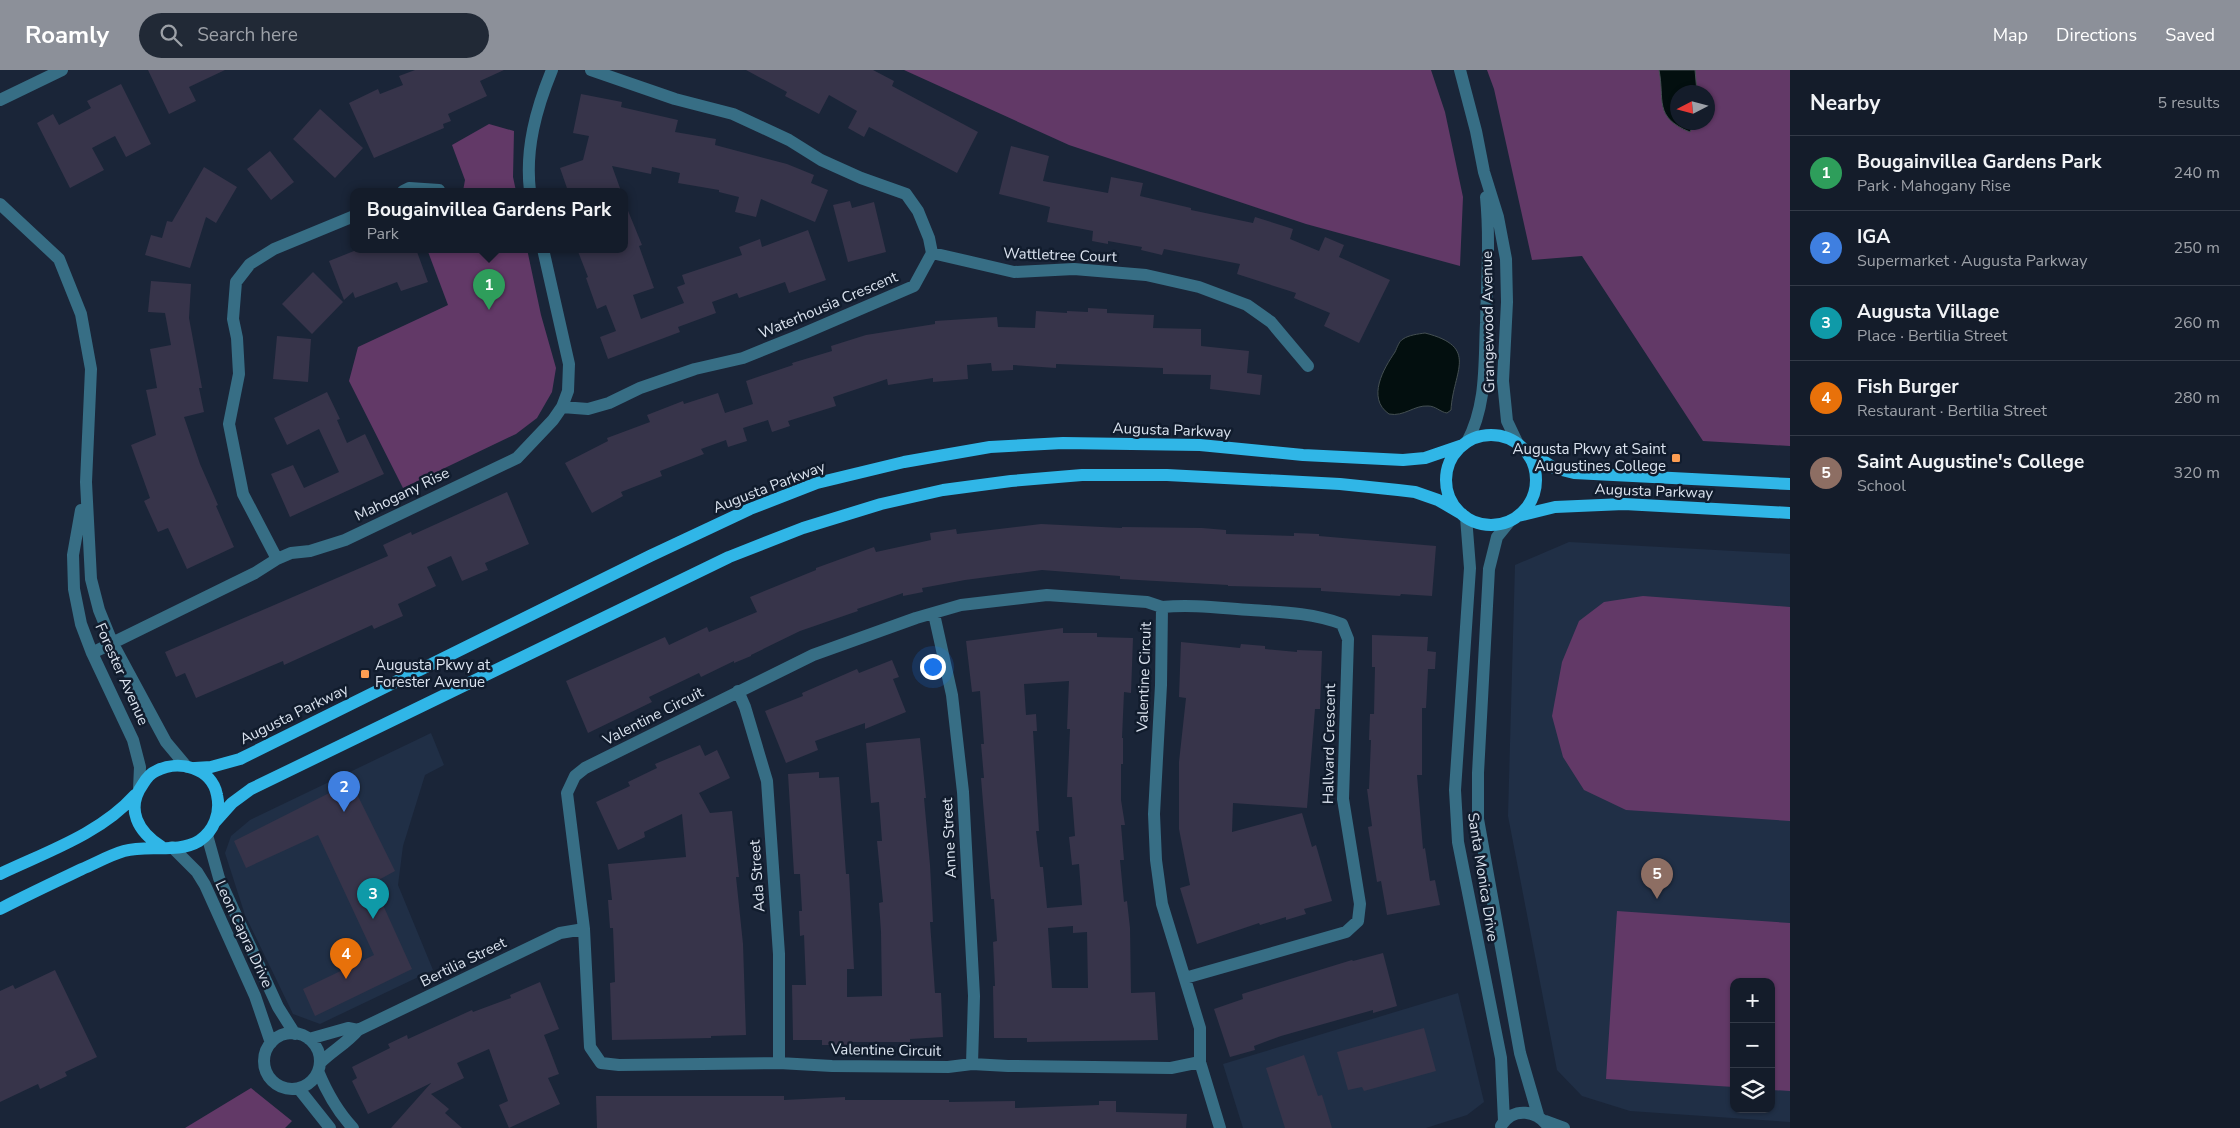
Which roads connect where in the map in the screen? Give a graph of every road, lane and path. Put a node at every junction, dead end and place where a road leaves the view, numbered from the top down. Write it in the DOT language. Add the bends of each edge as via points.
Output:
graph roads {
  1 [pos="62,70"];
  2 [pos="552,70"];
  3 [pos="591,70"];
  4 [pos="1460,70"];
  5 [pos="0,100"];
  6 [pos="1484,172"];
  7 [pos="530,188"];
  8 [pos="0,204"];
  9 [pos="350,218"];
  10 [pos="544,253"];
  11 [pos="932,253"];
  12 [pos="1308,366"];
  13 [pos="562,407"];
  14 [pos="1465,443"];
  15 [pos="1519,444"];
  16 [pos="86,482"];
  17 [pos="1790,484"];
  18 [pos="1790,513"];
  19 [pos="1464,515"];
  20 [pos="1514,518"];
  21 [pos="277,558"];
  22 [pos="1162,607"];
  23 [pos="934,614"];
  24 [pos="112,642"];
  25 [pos="92,653"];
  26 [pos="738,691"];
  27 [pos="191,767"];
  28 [pos="137,792"];
  29 [pos="216,822"];
  30 [pos="207,835"];
  31 [pos="166,847"];
  32 [pos="0,874"];
  33 [pos="0,909"];
  34 [pos="584,929"];
  35 [pos="1185,978"];
  36 [pos="358,1030"];
  37 [pos="294,1034"];
  38 [pos="309,1039"];
  39 [pos="271,1043"];
  40 [pos="1200,1062"];
  41 [pos="779,1063"];
  42 [pos="972,1064"];
  43 [pos="319,1067"];
  44 [pos="299,1089"];
  45 [pos="1544,1121"];
  46 [pos="1502,1125"];
  47 [pos="330,1128"];
  48 [pos="353,1128"];
  49 [pos="1220,1128"];
  50 [pos="1489,1128"];
  51 [pos="1564,1128"];
  1 -- 5 [label="street"];
  2 -- 7 [label="street" via="540,97 529,148"];
  3 -- 11 [label="street" via="675,99 733,114 789,140 821,160 906,194 918,211"];
  4 -- 6 [label="street, Grangewood Avenue"];
  6 -- 14 [label="street, Grangewood Avenue" via="1488,263 1482,399 1475,426"];
  6 -- 15 [label="street, Grangewood Avenue" via="1498,217 1506,259 1503,380 1507,421"];
  8 -- 16 [label="street, Forester Avenue" via="59,259 81,314 91,369"];
  9 -- 21 [label="street" via="274,249 250,264 236,282 233,319 238,374 228,424 243,494"];
  10 -- 13 [label="street, Mahogany Rise" via="569,364 568,391"];
  11 -- 12 [label="street, Wattletree Court" via="1014,272 1074,269 1137,274 1199,287 1248,305 1271,322"];
  11 -- 13 [label="street, Waterhousia Crescent" via="914,286 800,335 743,358 695,369 640,388 609,403 588,409"];
  13 -- 21 [label="street, Mahogany Rise" via="517,458 345,540"];
  14 -- 15 [label="main road" via="1492,434"];
  14 -- 19 [label="main road" via="1448,466 1446,479 1454,504"];
  14 -- 27 [label="main road, Augusta Parkway" via="1425,458 1403,460 1200,445 1063,443 990,446 817,483 750,509 658,552 240,759 211,767"];
  15 -- 17 [label="main road, Augusta Parkway" via="1554,468 1574,473"];
  15 -- 20 [label="main road" via="1530,456 1536,481 1528,506"];
  16 -- 24 [label="street, Forester Avenue" via="90,579"];
  16 -- 25 [label="street, Forester Avenue" via="74,555 74,589 81,624"];
  18 -- 20 [label="main road, Augusta Parkway" via="1624,504 1555,506"];
  19 -- 20 [label="main road" via="1488,525"];
  19 -- 29 [label="main road" via="1438,500 1407,491 1340,484 1167,475 1082,475 1011,481 944,490 881,504 784,535 634,601 251,789 232,803"];
  19 -- 46 [label="street, Santa Monica Drive" via="1470,568 1456,813 1460,851 1500,1058"];
  20 -- 45 [label="street, Santa Monica Drive" via="1497,537 1489,569 1478,819 1520,1054"];
  21 -- 24 [label="street, Mahogany Rise" via="255,573"];
  22 -- 23 [label="street, Valentine Circuit" via="1147,602 1047,594 961,606"];
  22 -- 35 [label="street, Valentine Circuit" via="1154,814 1156,860 1162,904"];
  22 -- 35 [label="street, Hallvard Crescent" via="1185,605 1327,618 1342,624 1348,639 1343,799 1360,904 1358,921 1346,932"];
  23 -- 26 [label="street, Valentine Circuit" via="813,655"];
  23 -- 42 [label="street, Anne Street" via="952,695 963,792 974,996"];
  24 -- 25 [label="street, Mahogany Rise"];
  24 -- 27 [label="street, Forester Avenue" via="166,742"];
  25 -- 28 [label="street, Forester Avenue" via="133,740 140,767"];
  26 -- 34 [label="street, Valentine Circuit" via="575,776 568,793"];
  26 -- 41 [label="street, Ada Street" via="767,781 779,954"];
  27 -- 28 [label="main road" via="165,767 154,771"];
  27 -- 29 [label="main road" via="209,777 215,786"];
  28 -- 31 [label="main road" via="134,808 141,829 150,839"];
  28 -- 32 [label="main road" via="125,807 95,828"];
  29 -- 30 [label="main road"];
  30 -- 31 [label="main road" via="191,844"];
  30 -- 37 [label="street, Leon Capra Drive" via="220,878 278,1008"];
  31 -- 33 [label="main road" via="132,848 121,852"];
  31 -- 39 [label="street, Leon Capra Drive" via="197,872 205,885 256,996"];
  34 -- 36 [label="street, Bertilia Street" via="560,933"];
  34 -- 41 [label="street, Valentine Circuit" via="590,1047 601,1062 619,1066"];
  35 -- 40 [label="street, Valentine Circuit" via="1200,1028"];
  36 -- 38 [label="street, Bertilia Street" via="348,1028"];
  36 -- 43 [label="street, Bertilia Street"];
  37 -- 38 [label="street"];
  37 -- 39 [label="street" via="286,1034"];
  38 -- 43 [label="street" via="319,1054"];
  39 -- 44 [label="street" via="264,1061 269,1077 282,1088"];
  40 -- 42 [label="street, Valentine Circuit" via="1171,1068"];
  40 -- 49 [label="street, Valentine Circuit"];
  41 -- 42 [label="street, Valentine Circuit" via="948,1067"];
  43 -- 44 [label="street" via="314,1079"];
  43 -- 48 [label="street" via="334,1106"];
  44 -- 47 [label="street"];
  45 -- 46 [label="street" via="1529,1112 1520,1112"];
  45 -- 51 [label="street"];
  46 -- 50 [label="street"];
}
